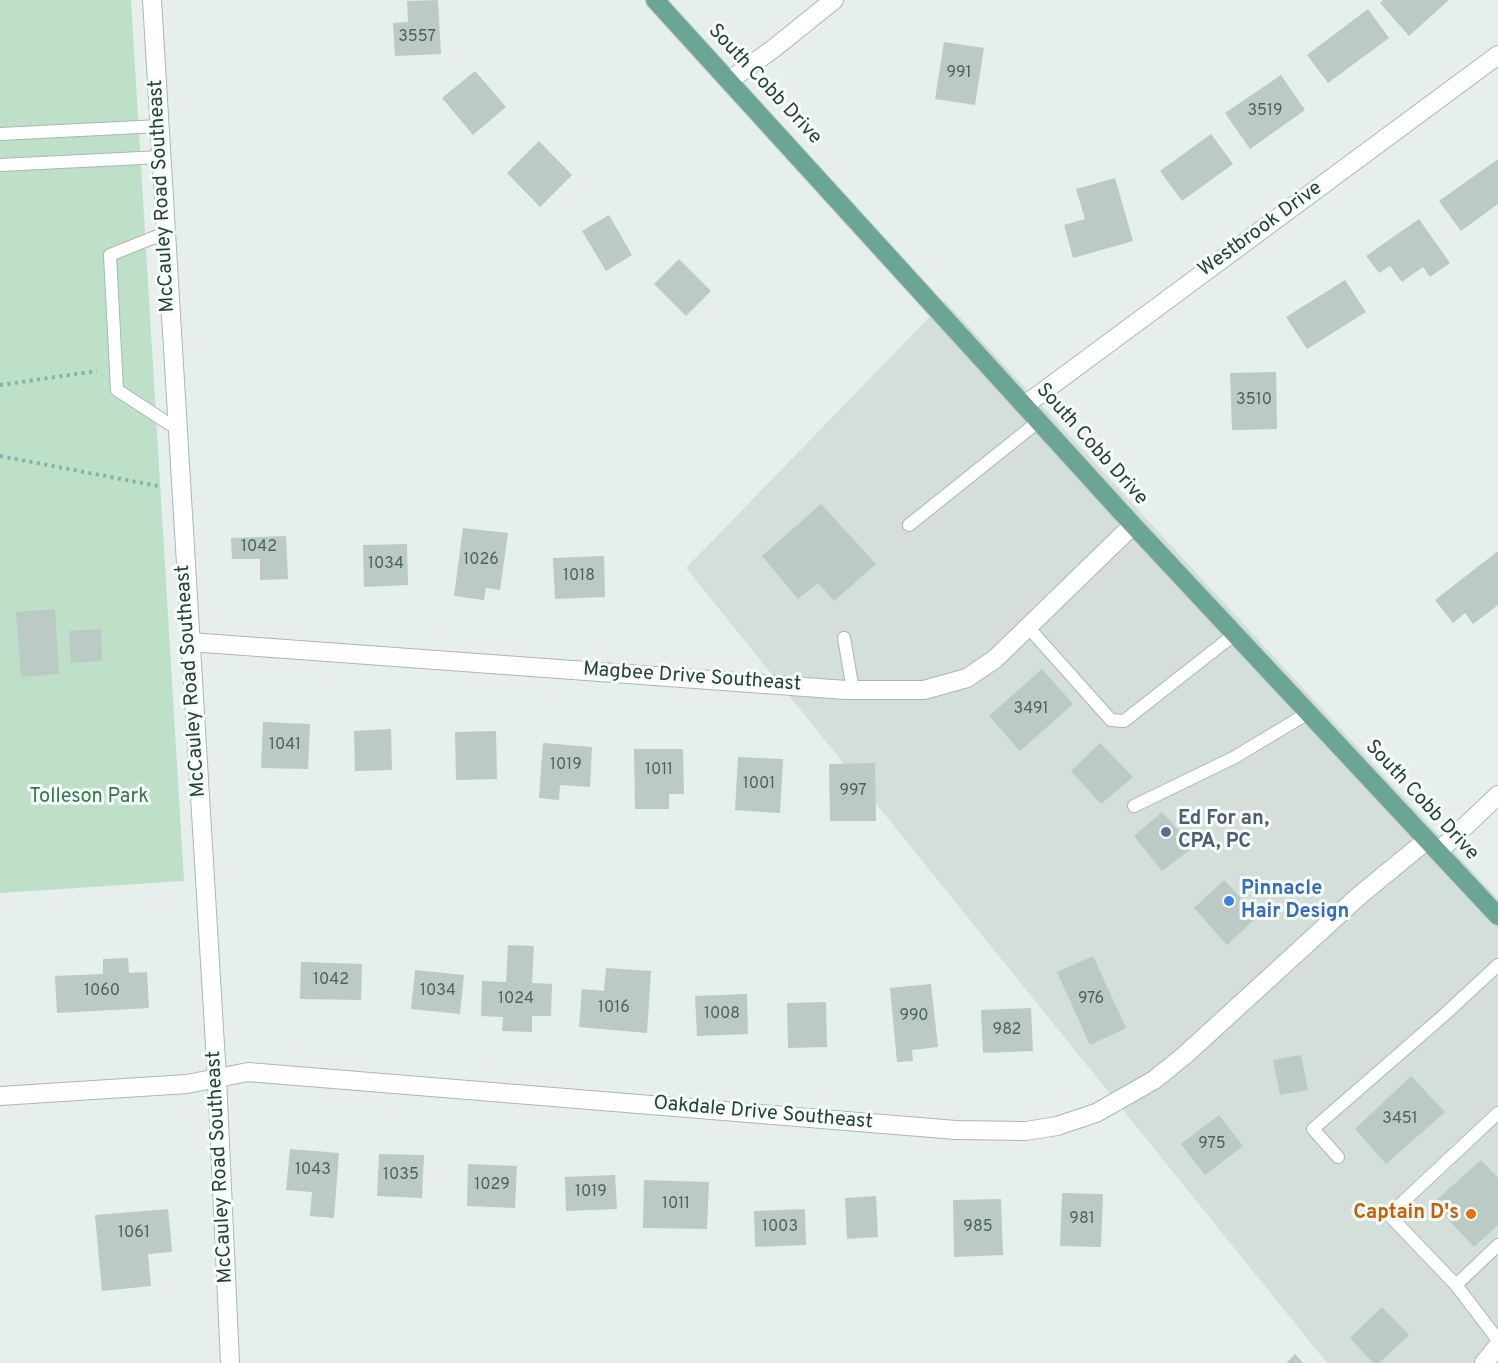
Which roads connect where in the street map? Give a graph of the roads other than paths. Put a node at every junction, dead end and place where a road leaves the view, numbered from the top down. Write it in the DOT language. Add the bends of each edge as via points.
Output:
graph roads {
  1 [pos="152,0"];
  2 [pos="655,0"];
  3 [pos="834,0"];
  4 [pos="1498,55"];
  5 [pos="730,80"];
  6 [pos="159,126"];
  7 [pos="0,134"];
  8 [pos="161,157"];
  9 [pos="0,165"];
  10 [pos="165,233"];
  11 [pos="1025,405"];
  12 [pos="1039,421"];
  13 [pos="177,429"];
  14 [pos="909,525"];
  15 [pos="1133,525"];
  16 [pos="1028,627"];
  17 [pos="1235,634"];
  18 [pos="844,638"];
  19 [pos="190,642"];
  20 [pos="853,690"];
  21 [pos="1308,713"];
  22 [pos="1498,795"];
  23 [pos="1134,806"];
  24 [pos="1433,846"];
  25 [pos="1498,916"];
  26 [pos="1498,964"];
  27 [pos="217,1078"];
  28 [pos="0,1096"];
  29 [pos="1498,1113"];
  30 [pos="1338,1157"];
  31 [pos="1498,1245"];
  32 [pos="1455,1285"];
  33 [pos="1498,1340"];
  34 [pos="1498,1346"];
  35 [pos="230,1363"];
  36 [pos="1484,1363"];
  1 -- 6 [label="street, McCauley Road Southeast"];
  2 -- 5 [label="main road, South Cobb Drive"];
  3 -- 5 [label="street"];
  4 -- 11 [label="street, Westbrook Drive"];
  5 -- 11 [label="main road, South Cobb Drive"];
  6 -- 7 [label="lane"];
  6 -- 8 [label="street, McCauley Road Southeast"];
  8 -- 9 [label="lane"];
  8 -- 10 [label="street, McCauley Road Southeast"];
  10 -- 13 [label="street, McCauley Road Southeast"];
  10 -- 13 [label="lane" via="110,255 117,390"];
  11 -- 12 [label="main road, South Cobb Drive"];
  12 -- 14 [label="lane"];
  12 -- 15 [label="main road, South Cobb Drive"];
  13 -- 19 [label="street, McCauley Road Southeast"];
  15 -- 16 [label="street, Magbee Drive Southeast"];
  15 -- 17 [label="main road, South Cobb Drive"];
  16 -- 17 [label="lane" via="1111,720 1124,721"];
  16 -- 20 [label="street, Magbee Drive Southeast" via="995,659 967,678 924,690"];
  17 -- 21 [label="main road, South Cobb Drive"];
  18 -- 20 [label="lane"];
  19 -- 20 [label="street, Magbee Drive Southeast"];
  19 -- 27 [label="street, McCauley Road Southeast"];
  21 -- 23 [label="lane" via="1235,757"];
  21 -- 24 [label="main road, South Cobb Drive"];
  22 -- 24 [label="street, Oakdale Drive Southeast"];
  24 -- 25 [label="main road, South Cobb Drive"];
  24 -- 27 [label="street, Oakdale Drive Southeast" via="1360,895 1154,1080 1096,1113 1057,1126 1026,1131 956,1130 248,1072"];
  26 -- 30 [label="lane" via="1314,1129"];
  27 -- 28 [label="street, Oakdale Drive Southeast" via="188,1084"];
  27 -- 35 [label="street, McCauley Road Southeast"];
  29 -- 32 [label="lane" via="1389,1215"];
  31 -- 32 [label="lane"];
  32 -- 33 [label="lane"];
  34 -- 36 [label="street"];
}
